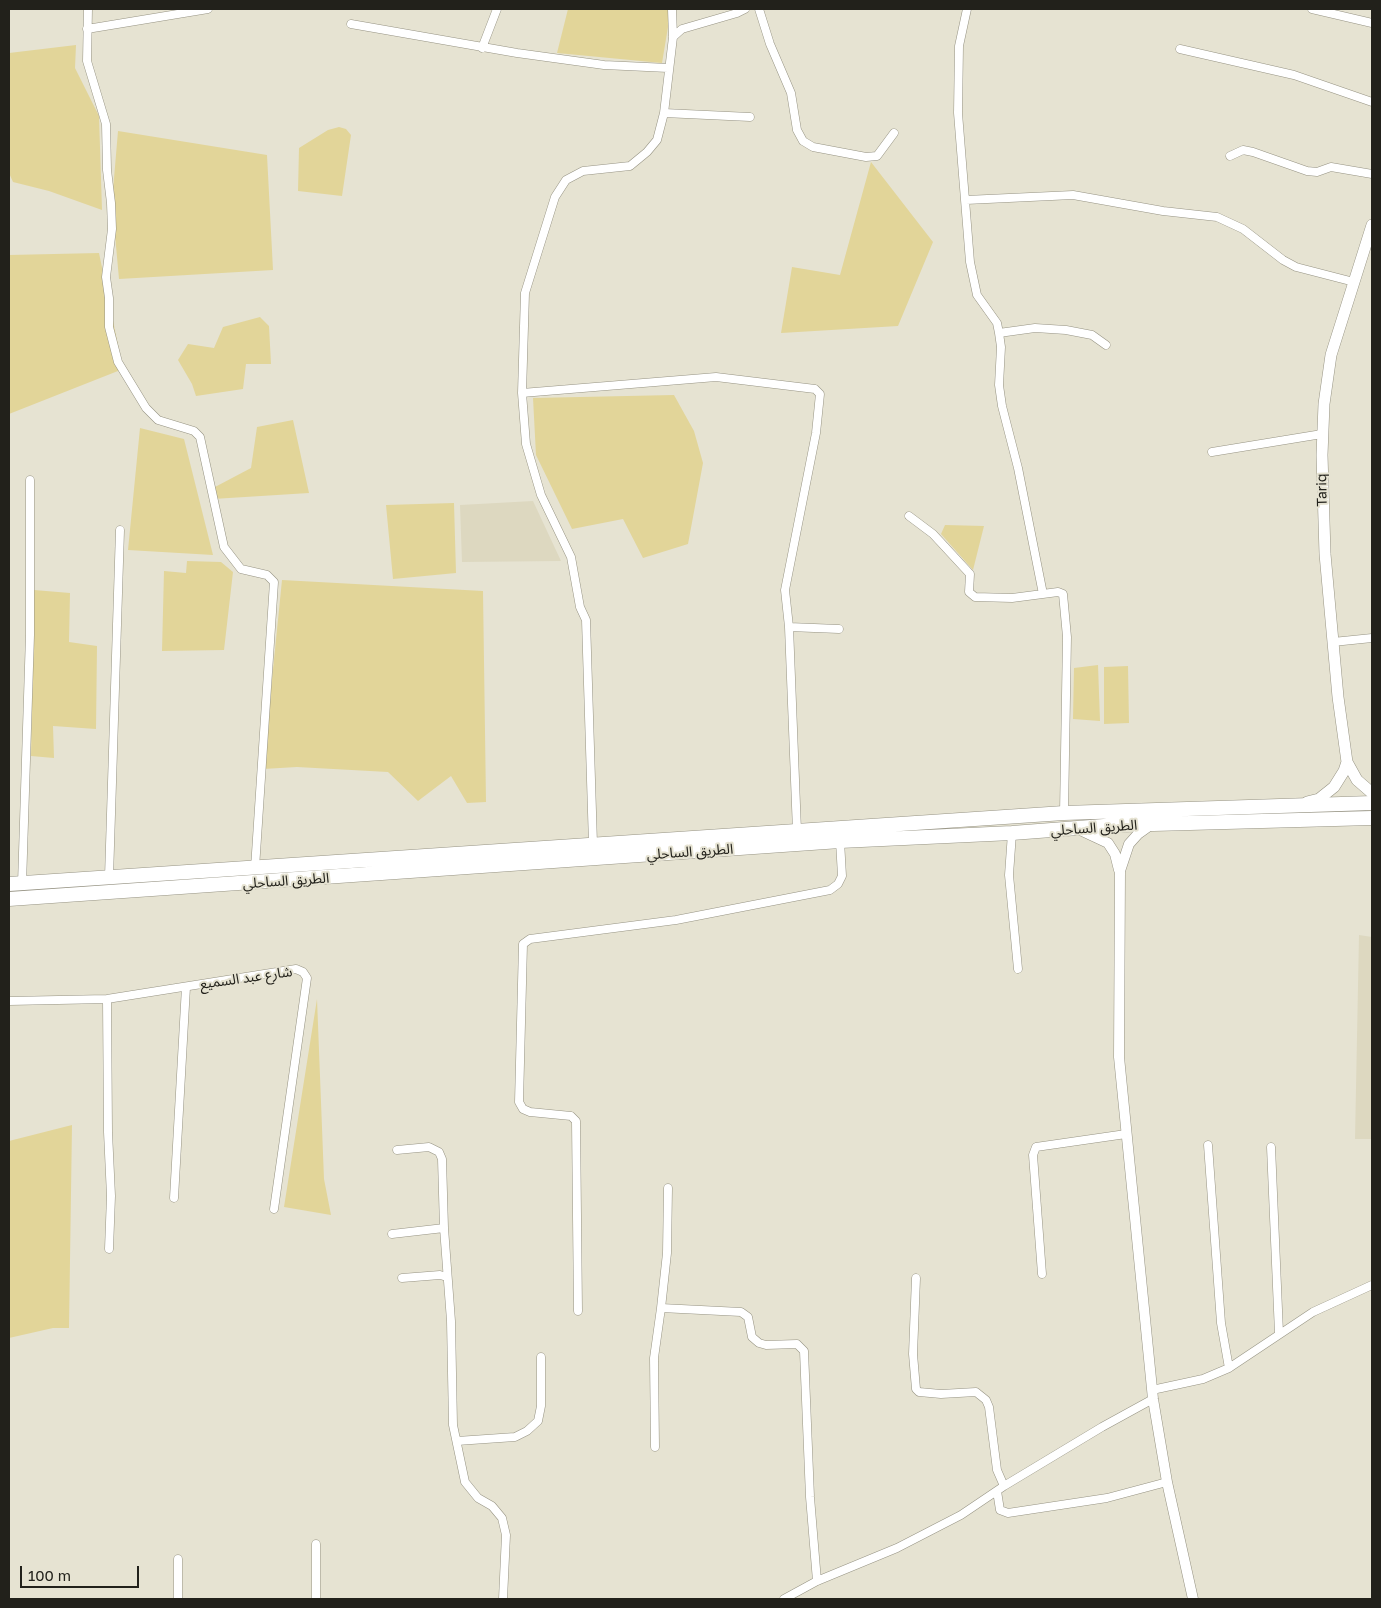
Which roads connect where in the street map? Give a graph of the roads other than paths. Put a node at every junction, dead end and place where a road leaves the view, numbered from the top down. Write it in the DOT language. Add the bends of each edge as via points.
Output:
graph roads {
  1 [pos="88,9"];
  2 [pos="208,9"];
  3 [pos="497,9"];
  4 [pos="672,9"];
  5 [pos="745,9"];
  6 [pos="759,9"];
  7 [pos="966,9"];
  8 [pos="1312,9"];
  9 [pos="1324,11"];
  10 [pos="1372,23"];
  11 [pos="350,24"];
  12 [pos="87,29"];
  13 [pos="673,37"];
  14 [pos="482,48"];
  15 [pos="1180,48"];
  16 [pos="668,68"];
  17 [pos="1372,102"];
  18 [pos="664,113"];
  19 [pos="750,117"];
  20 [pos="894,133"];
  21 [pos="1230,156"];
  22 [pos="1372,174"];
  23 [pos="966,200"];
  24 [pos="1372,225"];
  25 [pos="1354,282"];
  26 [pos="999,333"];
  27 [pos="1106,345"];
  28 [pos="522,393"];
  29 [pos="1322,434"];
  30 [pos="1212,452"];
  31 [pos="30,480"];
  32 [pos="910,516"];
  33 [pos="120,530"];
  34 [pos="1043,594"];
  35 [pos="789,627"];
  36 [pos="839,629"];
  37 [pos="1372,638"];
  38 [pos="1333,642"];
  39 [pos="1347,762"];
  40 [pos="1372,793"];
  41 [pos="1372,803"];
  42 [pos="1299,805"];
  43 [pos="1064,813"];
  44 [pos="1372,818"];
  45 [pos="1152,824"];
  46 [pos="1078,829"];
  47 [pos="797,831"];
  48 [pos="1012,833"];
  49 [pos="840,841"];
  50 [pos="593,844"];
  51 [pos="255,868"];
  52 [pos="1120,870"];
  53 [pos="109,877"];
  54 [pos="15,884"];
  55 [pos="9,899"];
  56 [pos="1018,969"];
  57 [pos="186,987"];
  58 [pos="107,999"];
  59 [pos="9,1001"];
  60 [pos="1126,1134"];
  61 [pos="1208,1145"];
  62 [pos="1271,1147"];
  63 [pos="397,1150"];
  64 [pos="668,1188"];
  65 [pos="174,1198"];
  66 [pos="274,1209"];
  67 [pos="444,1228"];
  68 [pos="392,1234"];
  69 [pos="109,1249"];
  70 [pos="1042,1274"];
  71 [pos="447,1277"];
  72 [pos="402,1278"];
  73 [pos="916,1278"];
  74 [pos="1372,1285"];
  75 [pos="661,1308"];
  76 [pos="578,1311"];
  77 [pos="1279,1333"];
  78 [pos="541,1357"];
  79 [pos="1229,1368"];
  80 [pos="1153,1394"];
  81 [pos="457,1441"];
  82 [pos="655,1447"];
  83 [pos="1167,1482"];
  84 [pos="1000,1489"];
  85 [pos="316,1544"];
  86 [pos="178,1560"];
  87 [pos="817,1581"];
  88 [pos="178,1599"];
  89 [pos="316,1599"];
  90 [pos="503,1599"];
  91 [pos="784,1599"];
  92 [pos="1193,1599"];
  1 -- 12 [label="street"];
  2 -- 12 [label="street"];
  3 -- 14 [label="street"];
  4 -- 13 [label="street"];
  5 -- 13 [label="street" via="682,29"];
  6 -- 20 [label="street" via="791,93 798,136 803,141 813,147 866,157 877,156"];
  7 -- 23 [label="street" via="959,46 958,90"];
  8 -- 9 [label="street"];
  9 -- 10 [label="street"];
  11 -- 14 [label="street"];
  12 -- 51 [label="street" via="87,61 106,124 106,170 112,229 106,277 108,327 118,362 146,408 158,420 194,431 200,437 224,547 241,569 267,575 274,582"];
  13 -- 16 [label="street"];
  14 -- 16 [label="street" via="604,65"];
  15 -- 17 [label="street" via="1294,75"];
  16 -- 18 [label="street"];
  18 -- 19 [label="street"];
  18 -- 28 [label="street" via="657,140 637,162 622,168 573,174 555,197 525,293"];
  21 -- 22 [label="street" via="1242,150 1307,171 1317,172 1331,167"];
  23 -- 25 [label="street" via="1073,195 1163,212 1217,217 1243,229 1296,267"];
  23 -- 26 [label="street" via="973,279 977,295 995,320"];
  24 -- 25 [label="main road, Tariq"];
  25 -- 29 [label="main road, Tariq" via="1331,355"];
  26 -- 27 [label="street" via="1035,328 1066,330 1092,335"];
  26 -- 34 [label="street" via="1002,406"];
  28 -- 35 [label="street" via="716,377 818,391 816,433 787,571 785,590"];
  28 -- 50 [label="street" via="526,444 541,495 571,557 580,607 586,620"];
  29 -- 30 [label="street"];
  29 -- 38 [label="main road, Tariq" via="1323,530"];
  31 -- 54 [label="street" via="28,690"];
  32 -- 34 [label="street" via="933,534 970,574 970,595 992,599"];
  33 -- 53 [label="street"];
  34 -- 43 [label="street" via="1061,592 1064,598 1067,637"];
  35 -- 36 [label="street"];
  35 -- 47 [label="street"];
  37 -- 38 [label="street"];
  38 -- 39 [label="main road, Tariq"];
  39 -- 40 [label="main road" via="1356,780"];
  39 -- 42 [label="main road" via="1334,787 1319,799"];
  41 -- 42 [label="highway, الطريق الساحلي"];
  42 -- 43 [label="highway, الطريق الساحلي"];
  43 -- 47 [label="highway, الطريق الساحلي"];
  44 -- 45 [label="highway, الطريق الساحلي"];
  45 -- 46 [label="highway, الطريق الساحلي"];
  45 -- 52 [label="street" via="1129,844"];
  46 -- 48 [label="highway, الطريق الساحلي"];
  46 -- 52 [label="street" via="1108,843"];
  47 -- 50 [label="highway, الطريق الساحلي"];
  48 -- 49 [label="highway, الطريق الساحلي"];
  48 -- 56 [label="street" via="1010,875"];
  49 -- 55 [label="highway, الطريق الساحلي"];
  49 -- 76 [label="street" via="842,876 830,890 676,920 530,939 523,944 519,1102 530,1112 571,1116 576,1121"];
  50 -- 51 [label="highway, الطريق الساحلي"];
  51 -- 53 [label="highway, الطريق الساحلي"];
  52 -- 60 [label="street" via="1119,1057"];
  53 -- 54 [label="highway, الطريق الساحلي"];
  57 -- 58 [label="street, شارع عبد السميع"];
  57 -- 65 [label="street"];
  57 -- 66 [label="street, شارع عبد السميع" via="296,969 307,978"];
  58 -- 59 [label="street, شارع عبد السميع"];
  58 -- 69 [label="street" via="112,1196"];
  60 -- 70 [label="street" via="1036,1147 1033,1155"];
  60 -- 80 [label="street"];
  61 -- 79 [label="street" via="1221,1323"];
  62 -- 77 [label="street"];
  63 -- 67 [label="street" via="429,1147 439,1152"];
  64 -- 75 [label="street" via="667,1253"];
  67 -- 68 [label="street"];
  67 -- 71 [label="street"];
  71 -- 72 [label="street"];
  71 -- 81 [label="street" via="452,1408"];
  73 -- 84 [label="street" via="913,1336 916,1389 941,1394 976,1392 986,1400"];
  74 -- 77 [label="street" via="1313,1312"];
  75 -- 82 [label="street" via="654,1358"];
  75 -- 87 [label="street" via="741,1312 748,1316 752,1337 759,1343 797,1344 804,1351"];
  77 -- 79 [label="street"];
  78 -- 81 [label="street" via="538,1421 515,1437"];
  79 -- 80 [label="street"];
  80 -- 83 [label="street"];
  80 -- 84 [label="street"];
  81 -- 90 [label="street" via="465,1482 502,1518 506,1535"];
  83 -- 84 [label="street" via="1107,1498 1008,1513 1000,1510"];
  83 -- 92 [label="street"];
  84 -- 87 [label="street" via="932,1531"];
  85 -- 89 [label="street"];
  86 -- 88 [label="street"];
  87 -- 91 [label="street"];
}
